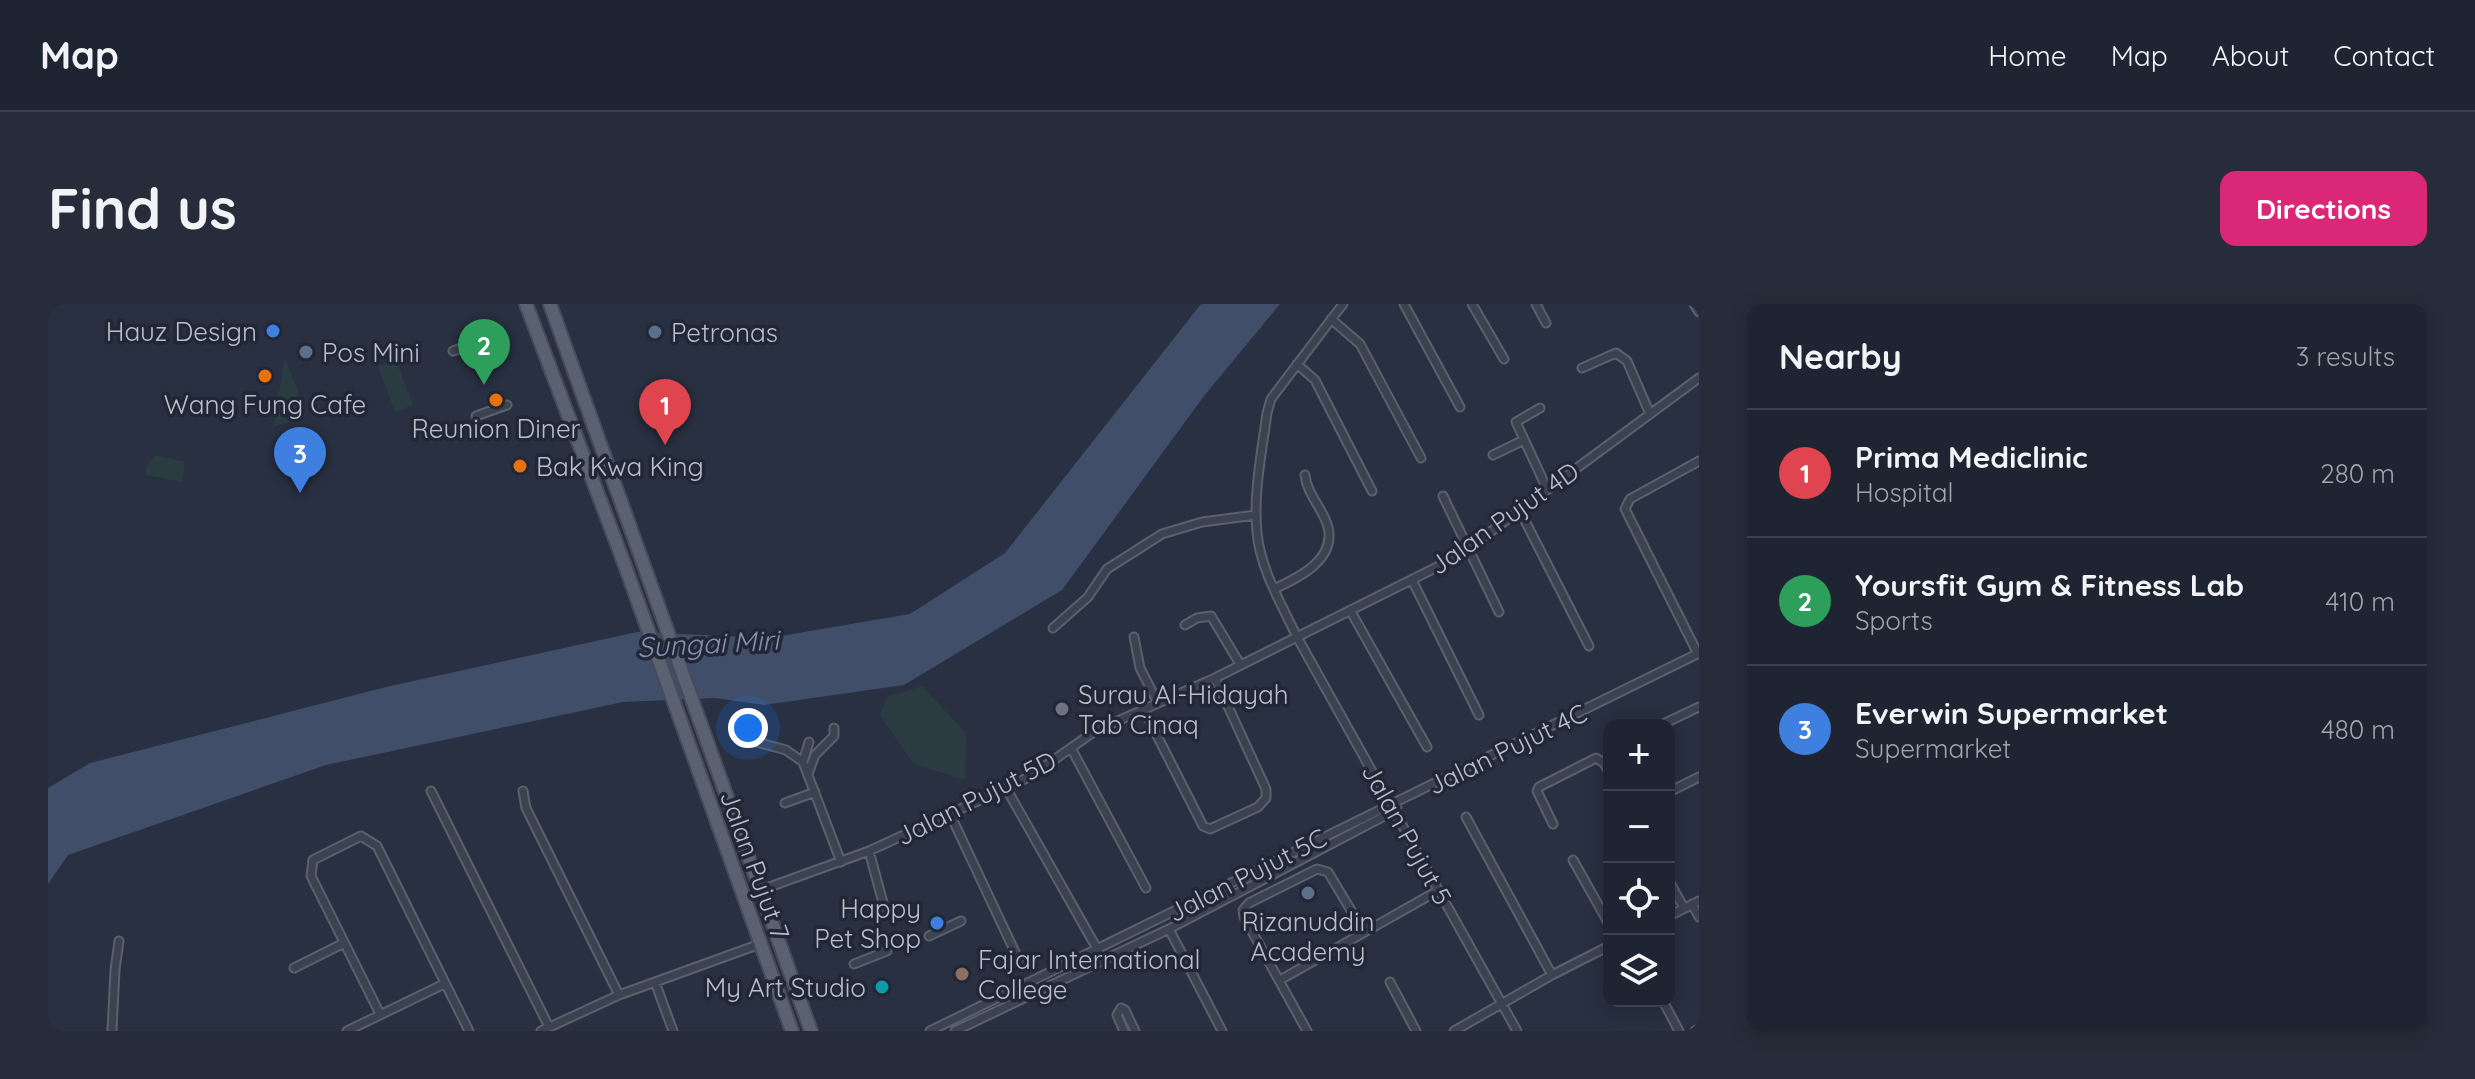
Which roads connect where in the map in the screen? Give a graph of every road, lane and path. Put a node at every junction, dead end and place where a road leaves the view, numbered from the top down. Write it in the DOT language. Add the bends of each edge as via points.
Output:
graph roads {
  1 [pos="526,304"];
  2 [pos="550,304"];
  3 [pos="1343,304"];
  4 [pos="1404,304"];
  5 [pos="1472,304"];
  6 [pos="1536,304"];
  7 [pos="1694,304"];
  8 [pos="1699,312"];
  9 [pos="1331,319"];
  10 [pos="1546,323"];
  11 [pos="483,340"];
  12 [pos="453,351"];
  13 [pos="1504,359"];
  14 [pos="1297,364"];
  15 [pos="1582,368"];
  16 [pos="1699,378"];
  17 [pos="507,405"];
  18 [pos="1460,407"];
  19 [pos="1540,408"];
  20 [pos="1650,414"];
  21 [pos="476,416"];
  22 [pos="1524,440"];
  23 [pos="1493,455"];
  24 [pos="1421,458"];
  25 [pos="1699,461"];
  26 [pos="1305,475"];
  27 [pos="1547,489"];
  28 [pos="1372,491"];
  29 [pos="1443,496"];
  30 [pos="1520,511"];
  31 [pos="1256,515"];
  32 [pos="1468,549"];
  33 [pos="1412,580"];
  34 [pos="1274,589"];
  35 [pos="1350,610"];
  36 [pos="1499,612"];
  37 [pos="1185,625"];
  38 [pos="1053,628"];
  39 [pos="1134,637"];
  40 [pos="1297,637"];
  41 [pos="1589,646"];
  42 [pos="1699,653"];
  43 [pos="1240,664"];
  44 [pos="1215,678"];
  45 [pos="1158,703"];
  46 [pos="1699,707"];
  47 [pos="1144,710"];
  48 [pos="1479,715"];
  49 [pos="1674,719"];
  50 [pos="834,728"];
  51 [pos="753,741"];
  52 [pos="809,742"];
  53 [pos="1427,747"];
  54 [pos="1071,748"];
  55 [pos="1603,757"];
  56 [pos="803,762"];
  57 [pos="808,774"];
  58 [pos="1698,781"];
  59 [pos="1006,788"];
  60 [pos="431,791"];
  61 [pos="523,791"];
  62 [pos="1672,791"];
  63 [pos="815,792"];
  64 [pos="785,803"];
  65 [pos="1392,807"];
  66 [pos="950,814"];
  67 [pos="1466,817"];
  68 [pos="1553,824"];
  69 [pos="869,851"];
  70 [pos="1573,860"];
  71 [pos="841,862"];
  72 [pos="1146,888"];
  73 [pos="761,890"];
  74 [pos="1439,890"];
  75 [pos="1675,892"];
  76 [pos="1696,902"];
  77 [pos="1684,908"];
  78 [pos="885,910"];
  79 [pos="1603,913"];
  80 [pos="1675,913"];
  81 [pos="1699,917"];
  82 [pos="961,921"];
  83 [pos="1169,929"];
  84 [pos="1364,932"];
  85 [pos="929,936"];
  86 [pos="119,941"];
  87 [pos="344,943"];
  88 [pos="760,944"];
  89 [pos="1098,948"];
  90 [pos="1603,949"];
  91 [pos="887,951"];
  92 [pos="1104,961"];
  93 [pos="854,964"];
  94 [pos="1022,967"];
  95 [pos="294,968"];
  96 [pos="1552,975"];
  97 [pos="1280,980"];
  98 [pos="655,982"];
  99 [pos="1390,982"];
  100 [pos="444,984"];
  101 [pos="619,995"];
  102 [pos="995,998"];
  103 [pos="1502,1003"];
  104 [pos="1000,1007"];
  105 [pos="1666,1007"];
  106 [pos="380,1014"];
  107 [pos="545,1029"];
  108 [pos="1218,1030"];
  109 [pos="112,1031"];
  110 [pos="347,1031"];
  111 [pos="469,1031"];
  112 [pos="673,1031"];
  113 [pos="792,1031"];
  114 [pos="811,1031"];
  115 [pos="930,1031"];
  116 [pos="955,1031"];
  117 [pos="1124,1031"];
  118 [pos="1135,1031"];
  119 [pos="1307,1031"];
  120 [pos="1416,1031"];
  121 [pos="1454,1031"];
  122 [pos="1517,1031"];
  123 [pos="1679,1031"];
  1 -- 88 [label="main road, Jalan Pujut 7"];
  2 -- 73 [label="main road, Jalan Pujut 7"];
  3 -- 9 [label="street, Jalan Pujut 5"];
  4 -- 18 [label="street"];
  5 -- 13 [label="street"];
  6 -- 10 [label="street"];
  7 -- 8 [label="street"];
  9 -- 14 [label="street, Jalan Pujut 5"];
  9 -- 24 [label="street" via="1360,344"];
  11 -- 12 [label="street"];
  14 -- 28 [label="street" via="1315,380"];
  14 -- 31 [label="street, Jalan Pujut 5" via="1267,413"];
  15 -- 20 [label="street" via="1621,355"];
  16 -- 20 [label="street, Jalan Pujut 4D"];
  17 -- 21 [label="street"];
  19 -- 22 [label="street" via="1516,422"];
  20 -- 27 [label="street, Jalan Pujut 4D"];
  22 -- 23 [label="street"];
  22 -- 27 [label="street"];
  25 -- 42 [label="street" via="1630,499 1625,509"];
  26 -- 34 [label="street" via="1328,527 1324,553 1297,579"];
  27 -- 30 [label="street, Jalan Pujut 4D"];
  29 -- 32 [label="street"];
  30 -- 32 [label="street, Jalan Pujut 4D"];
  30 -- 41 [label="street"];
  31 -- 34 [label="street, Jalan Pujut 5" via="1259,545"];
  31 -- 38 [label="street" via="1162,534 1107,569 1088,597"];
  32 -- 33 [label="street, Jalan Pujut 4D"];
  32 -- 36 [label="street"];
  33 -- 35 [label="street, Jalan Pujut 4D"];
  33 -- 48 [label="street"];
  34 -- 40 [label="street, Jalan Pujut 5"];
  35 -- 40 [label="street, Jalan Pujut 4D"];
  35 -- 53 [label="street"];
  37 -- 43 [label="street" via="1211,616"];
  39 -- 45 [label="street" via="1140,668"];
  40 -- 43 [label="street, Jalan Pujut 5D"];
  40 -- 65 [label="street, Jalan Pujut 5"];
  42 -- 65 [label="street, Jalan Pujut 4C"];
  43 -- 44 [label="street, Jalan Pujut 5D"];
  44 -- 45 [label="street, Jalan Pujut 5D"];
  44 -- 47 [label="street" via="1266,798 1210,829 1203,826"];
  45 -- 47 [label="street, Jalan Pujut 5D"];
  46 -- 49 [label="street"];
  47 -- 54 [label="street, Jalan Pujut 5D"];
  50 -- 57 [label="street" via="833,738 815,755"];
  51 -- 56 [label="street" via="786,750"];
  52 -- 56 [label="street"];
  54 -- 59 [label="street, Jalan Pujut 5D"];
  54 -- 72 [label="street"];
  55 -- 68 [label="street" via="1539,787"];
  56 -- 57 [label="street"];
  57 -- 63 [label="street"];
  58 -- 62 [label="street"];
  59 -- 66 [label="street, Jalan Pujut 5D"];
  59 -- 89 [label="street"];
  60 -- 107 [label="street"];
  61 -- 101 [label="street" via="526,808"];
  63 -- 64 [label="street"];
  63 -- 71 [label="street"];
  65 -- 74 [label="street, Jalan Pujut 5"];
  65 -- 83 [label="street, Jalan Pujut 5C"];
  65 -- 89 [label="street, Jalan Pujut 5C"];
  66 -- 69 [label="street, Jalan Pujut 5D"];
  66 -- 94 [label="street"];
  67 -- 96 [label="street"];
  69 -- 71 [label="street, Jalan Pujut 5D"];
  69 -- 78 [label="street, Jalan Pujut 5D"];
  70 -- 79 [label="street"];
  71 -- 73 [label="street, Jalan Pujut 5D"];
  73 -- 114 [label="main road, Jalan Pujut 7"];
  74 -- 84 [label="street"];
  74 -- 103 [label="street, Jalan Pujut 5"];
  75 -- 77 [label="street"];
  76 -- 77 [label="street"];
  76 -- 81 [label="street"];
  77 -- 80 [label="street"];
  82 -- 85 [label="street"];
  83 -- 92 [label="street, Jalan Pujut 5C"];
  83 -- 108 [label="street"];
  84 -- 97 [label="street"];
  84 -- 97 [label="street" via="1323,870 1249,903 1244,917"];
  86 -- 109 [label="street"];
  87 -- 95 [label="street"];
  87 -- 100 [label="street" via="311,876 311,863 355,837 367,837 377,846"];
  87 -- 106 [label="street"];
  88 -- 98 [label="street"];
  88 -- 113 [label="main road, Jalan Pujut 7"];
  89 -- 92 [label="street"];
  89 -- 102 [label="street, Jalan Pujut 5C"];
  90 -- 96 [label="street"];
  91 -- 93 [label="street"];
  92 -- 104 [label="street, Jalan Pujut 5C"];
  96 -- 103 [label="street"];
  97 -- 119 [label="street"];
  98 -- 101 [label="street"];
  98 -- 112 [label="street"];
  99 -- 120 [label="street"];
  100 -- 106 [label="street"];
  100 -- 111 [label="street"];
  101 -- 107 [label="street"];
  102 -- 104 [label="street"];
  102 -- 115 [label="street, Jalan Pujut 5C"];
  103 -- 121 [label="street"];
  103 -- 122 [label="street, Jalan Pujut 5"];
  104 -- 116 [label="street, Jalan Pujut 5C"];
  105 -- 123 [label="street"];
  106 -- 110 [label="street"];
  117 -- 118 [label="street" via="1117,1015 1121,1008"];
}
